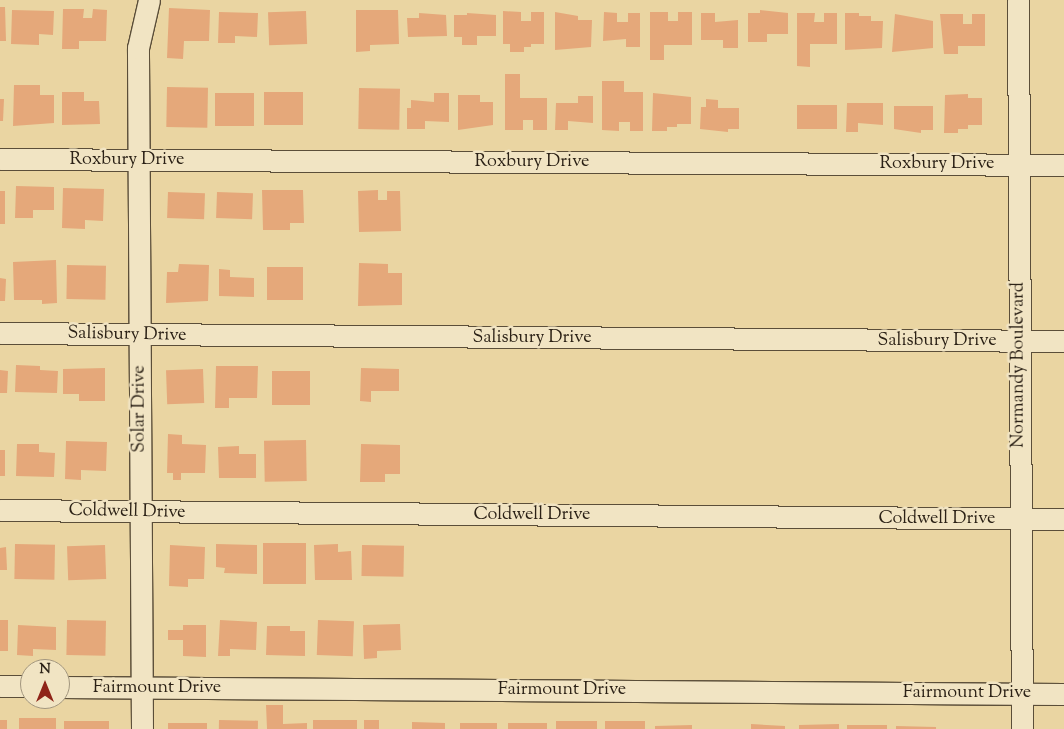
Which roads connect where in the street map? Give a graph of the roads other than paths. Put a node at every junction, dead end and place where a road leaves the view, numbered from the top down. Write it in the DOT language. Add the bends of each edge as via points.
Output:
graph roads {
  1 [pos="149,0"];
  2 [pos="1018,0"];
  3 [pos="0,159"];
  4 [pos="138,160"];
  5 [pos="1019,165"];
  6 [pos="1064,165"];
  7 [pos="0,333"];
  8 [pos="139,335"];
  9 [pos="1018,341"];
  10 [pos="1064,342"];
  11 [pos="0,510"];
  12 [pos="140,512"];
  13 [pos="1019,519"];
  14 [pos="1064,519"];
  15 [pos="0,686"];
  16 [pos="20,686"];
  17 [pos="70,687"];
  18 [pos="141,688"];
  19 [pos="1021,693"];
  20 [pos="1064,694"];
  21 [pos="142,729"];
  22 [pos="1022,729"];
  1 -- 4 [label="street, Solar Drive" via="138,48"];
  2 -- 5 [label="street, Normandy Boulevard"];
  3 -- 4 [label="street, Roxbury Drive"];
  4 -- 5 [label="street, Roxbury Drive"];
  4 -- 8 [label="street, Solar Drive"];
  5 -- 6 [label="street, Roxbury Drive"];
  5 -- 9 [label="street, Normandy Boulevard"];
  7 -- 8 [label="street, Salisbury Drive"];
  8 -- 9 [label="street, Salisbury Drive"];
  8 -- 12 [label="street, Solar Drive"];
  9 -- 10 [label="street, Salisbury Drive"];
  9 -- 13 [label="street, Normandy Boulevard"];
  11 -- 12 [label="street, Coldwell Drive"];
  12 -- 13 [label="street, Coldwell Drive"];
  12 -- 18 [label="street, Solar Drive"];
  13 -- 14 [label="street, Coldwell Drive"];
  13 -- 19 [label="street, Normandy Boulevard"];
  15 -- 16 [label="street"];
  17 -- 18 [label="street, Fairmount Drive"];
  18 -- 19 [label="street, Fairmount Drive"];
  18 -- 21 [label="street, Solar Drive"];
  19 -- 20 [label="street, Fairmount Drive"];
  19 -- 22 [label="street, Normandy Boulevard"];
}
